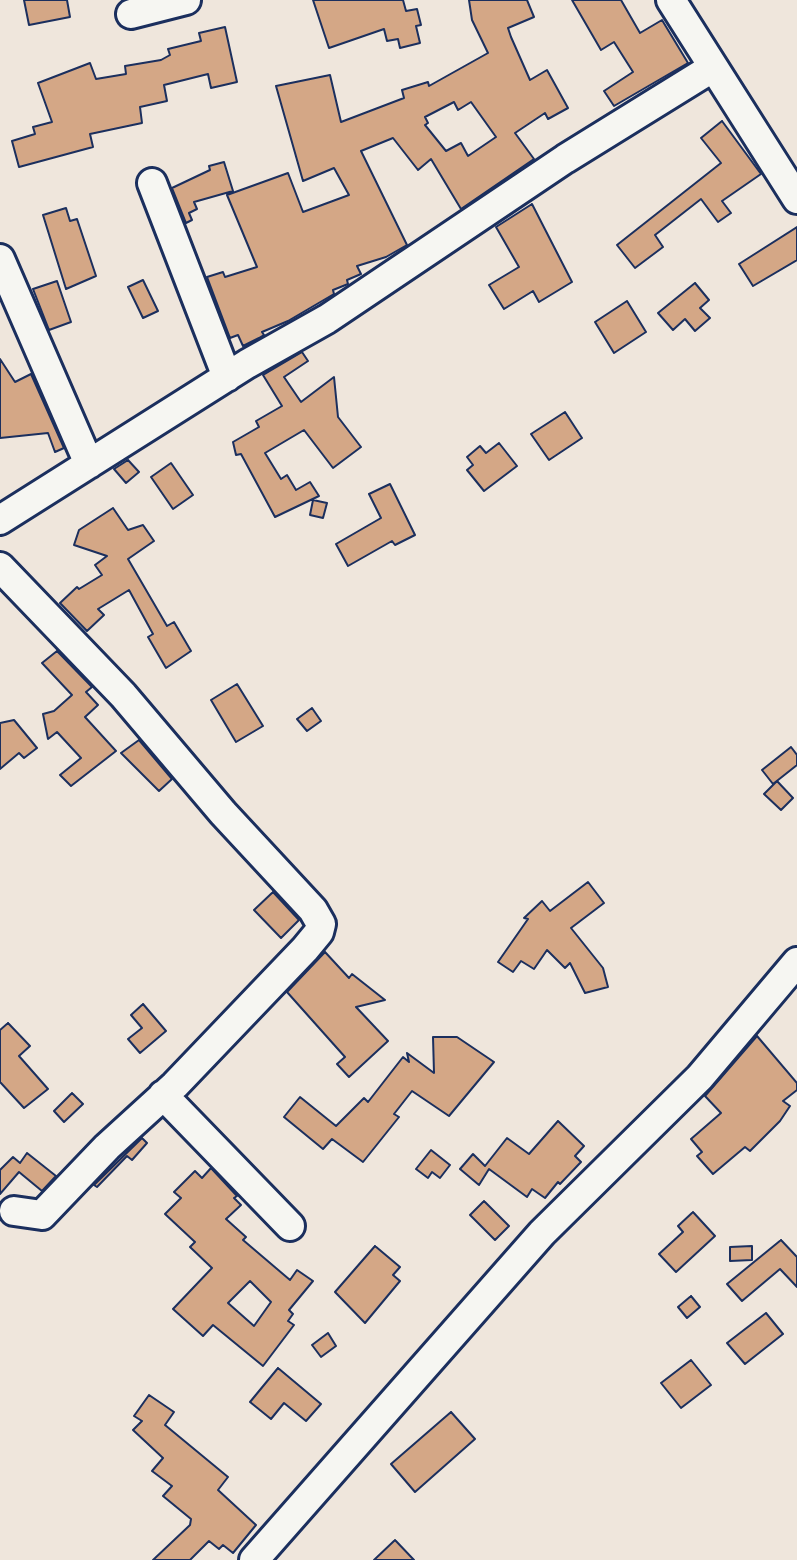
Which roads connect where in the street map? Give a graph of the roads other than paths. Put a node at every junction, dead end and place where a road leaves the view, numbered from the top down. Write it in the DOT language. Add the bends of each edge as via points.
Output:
graph roads {
  1 [pos="186,0"];
  2 [pos="671,0"];
  3 [pos="131,14"];
  4 [pos="712,68"];
  5 [pos="152,183"];
  6 [pos="797,199"];
  7 [pos="0,259"];
  8 [pos="227,377"];
  9 [pos="89,464"];
  10 [pos="0,520"];
  11 [pos="0,567"];
  12 [pos="797,962"];
  13 [pos="163,1095"];
  14 [pos="14,1211"];
  15 [pos="290,1226"];
  16 [pos="254,1560"];
  1 -- 3 [label="street"];
  2 -- 4 [label="street"];
  4 -- 6 [label="street"];
  4 -- 8 [label="street" via="565,159 327,319"];
  5 -- 8 [label="street"];
  7 -- 9 [label="street"];
  8 -- 9 [label="street"];
  9 -- 10 [label="street"];
  11 -- 13 [label="street" via="123,695 321,924 305,949"];
  12 -- 16 [label="street" via="700,1077 542,1233"];
  13 -- 14 [label="street" via="42,1215"];
  13 -- 15 [label="street"];
}
